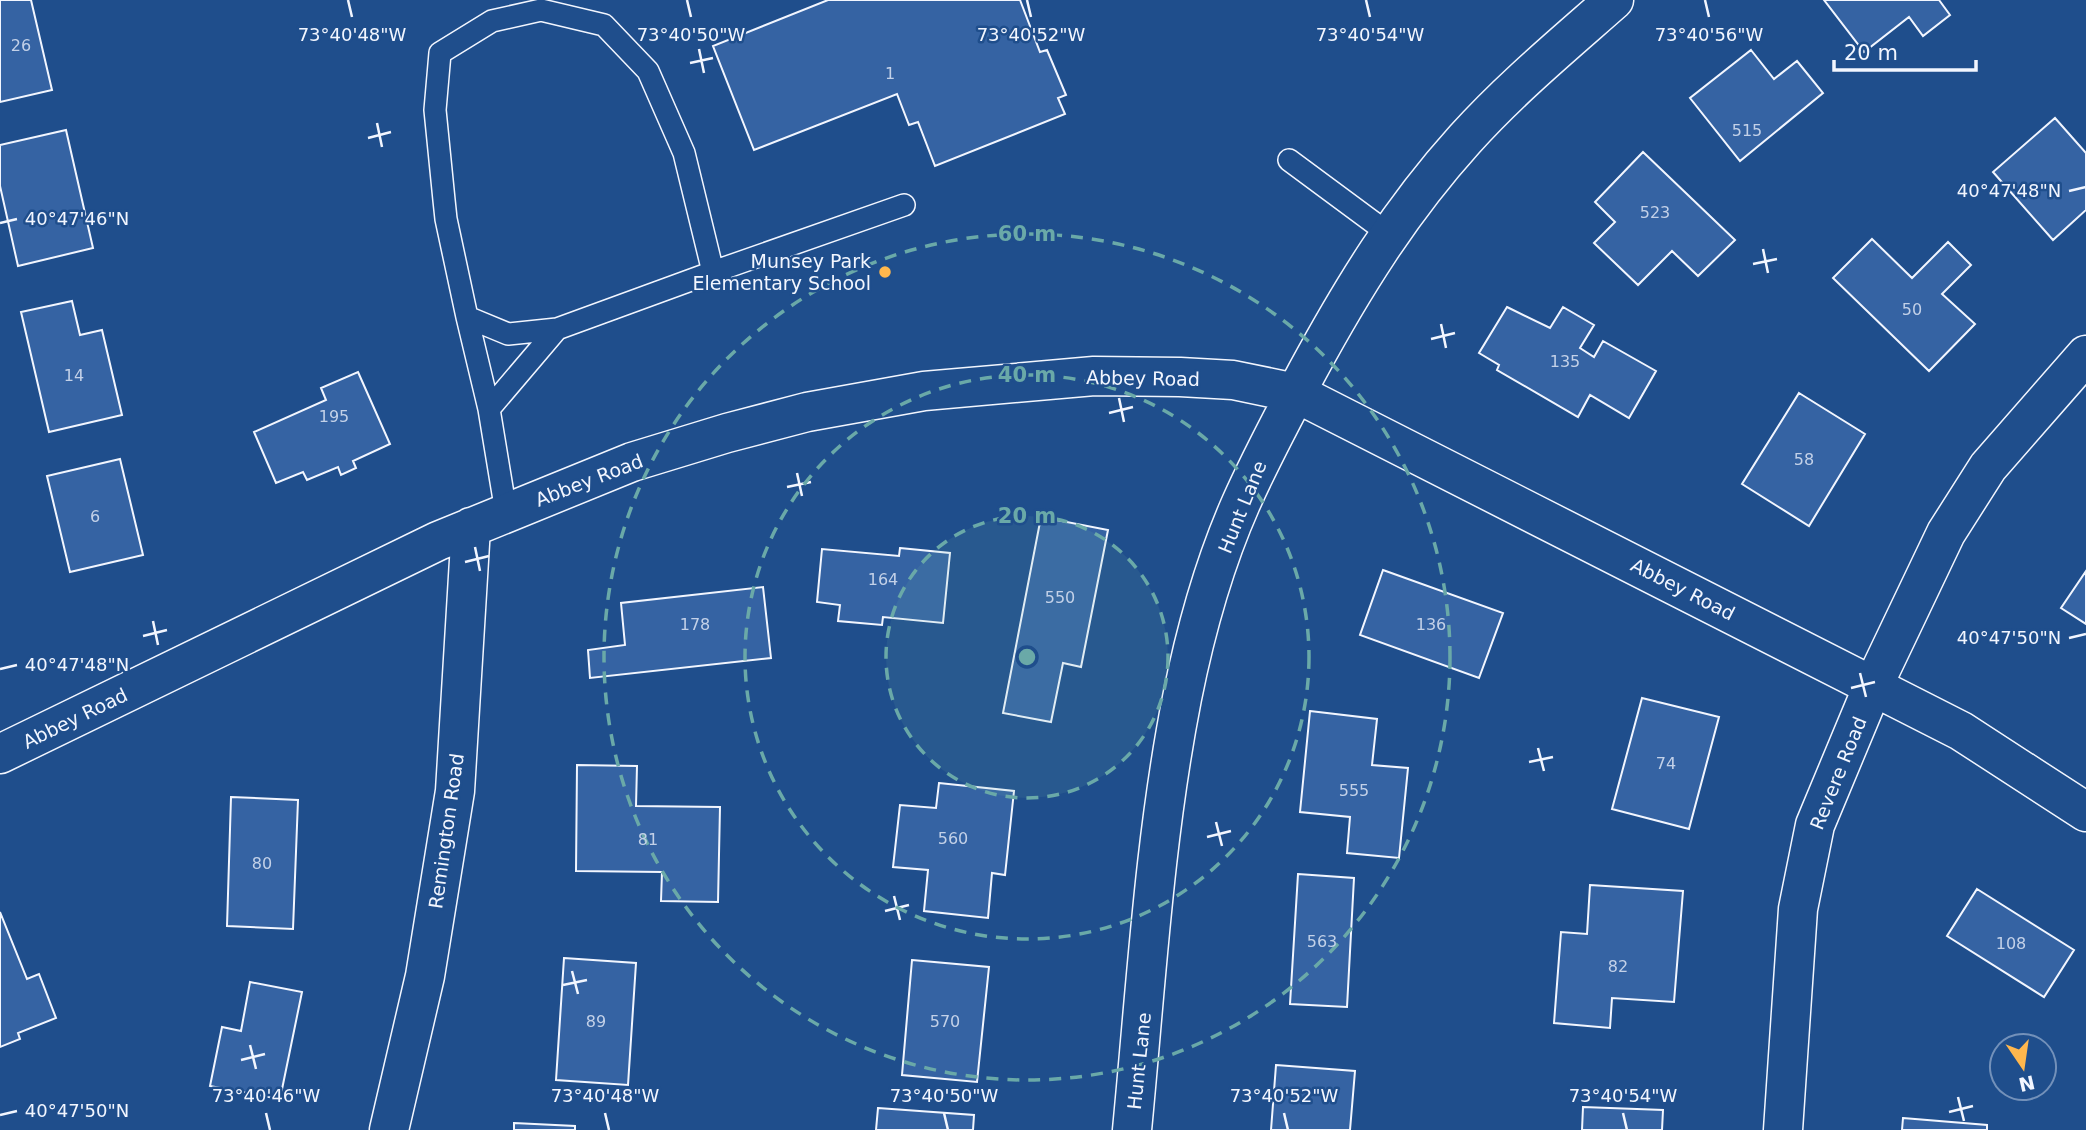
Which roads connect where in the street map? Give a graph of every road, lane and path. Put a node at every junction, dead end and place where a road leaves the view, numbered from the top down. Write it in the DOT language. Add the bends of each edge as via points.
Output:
graph roads {
  1 [pos="1614,0"];
  2 [pos="1289,160"];
  3 [pos="904,205"];
  4 [pos="1389,234"];
  5 [pos="713,272"];
  6 [pos="467,317"];
  7 [pos="557,329"];
  8 [pos="2086,355"];
  9 [pos="1296,393"];
  10 [pos="489,410"];
  11 [pos="506,512"];
  12 [pos="471,527"];
  13 [pos="1873,686"];
  14 [pos="0,754"];
  15 [pos="2086,812"];
  16 [pos="389,1130"];
  17 [pos="1132,1130"];
  18 [pos="1783,1130"];
  1 -- 4 [label="street, Hunt Lane" via="1466,138"];
  2 -- 4 [label="lane"];
  3 -- 5 [label="lane"];
  4 -- 9 [label="street, Hunt Lane" via="1345,301"];
  5 -- 6 [label="lane" via="684,153 648,71 604,24 541,10 492,22 440,53 437,136 446,219"];
  5 -- 7 [label="lane"];
  6 -- 7 [label="lane" via="508,334"];
  6 -- 10 [label="lane"];
  7 -- 10 [label="lane"];
  8 -- 13 [label="street, Revere Road" via="1981,478 1946,533"];
  9 -- 11 [label="street, Abbey Road" via="1234,380 1107,376 924,391 807,412 727,433 632,462"];
  9 -- 13 [label="street, Abbey Road"];
  9 -- 17 [label="street, Hunt Lane" via="1240,506 1199,627 1183,696 1167,785"];
  10 -- 11 [label="lane"];
  11 -- 12 [label="street, Abbey Road"];
  12 -- 14 [label="street, Abbey Road"];
  12 -- 16 [label="street, Remington Road" via="455,791 425,976"];
  13 -- 15 [label="street, Abbey Road" via="1961,731"];
  13 -- 18 [label="street, Revere Road" via="1815,825 1798,909"];
}
